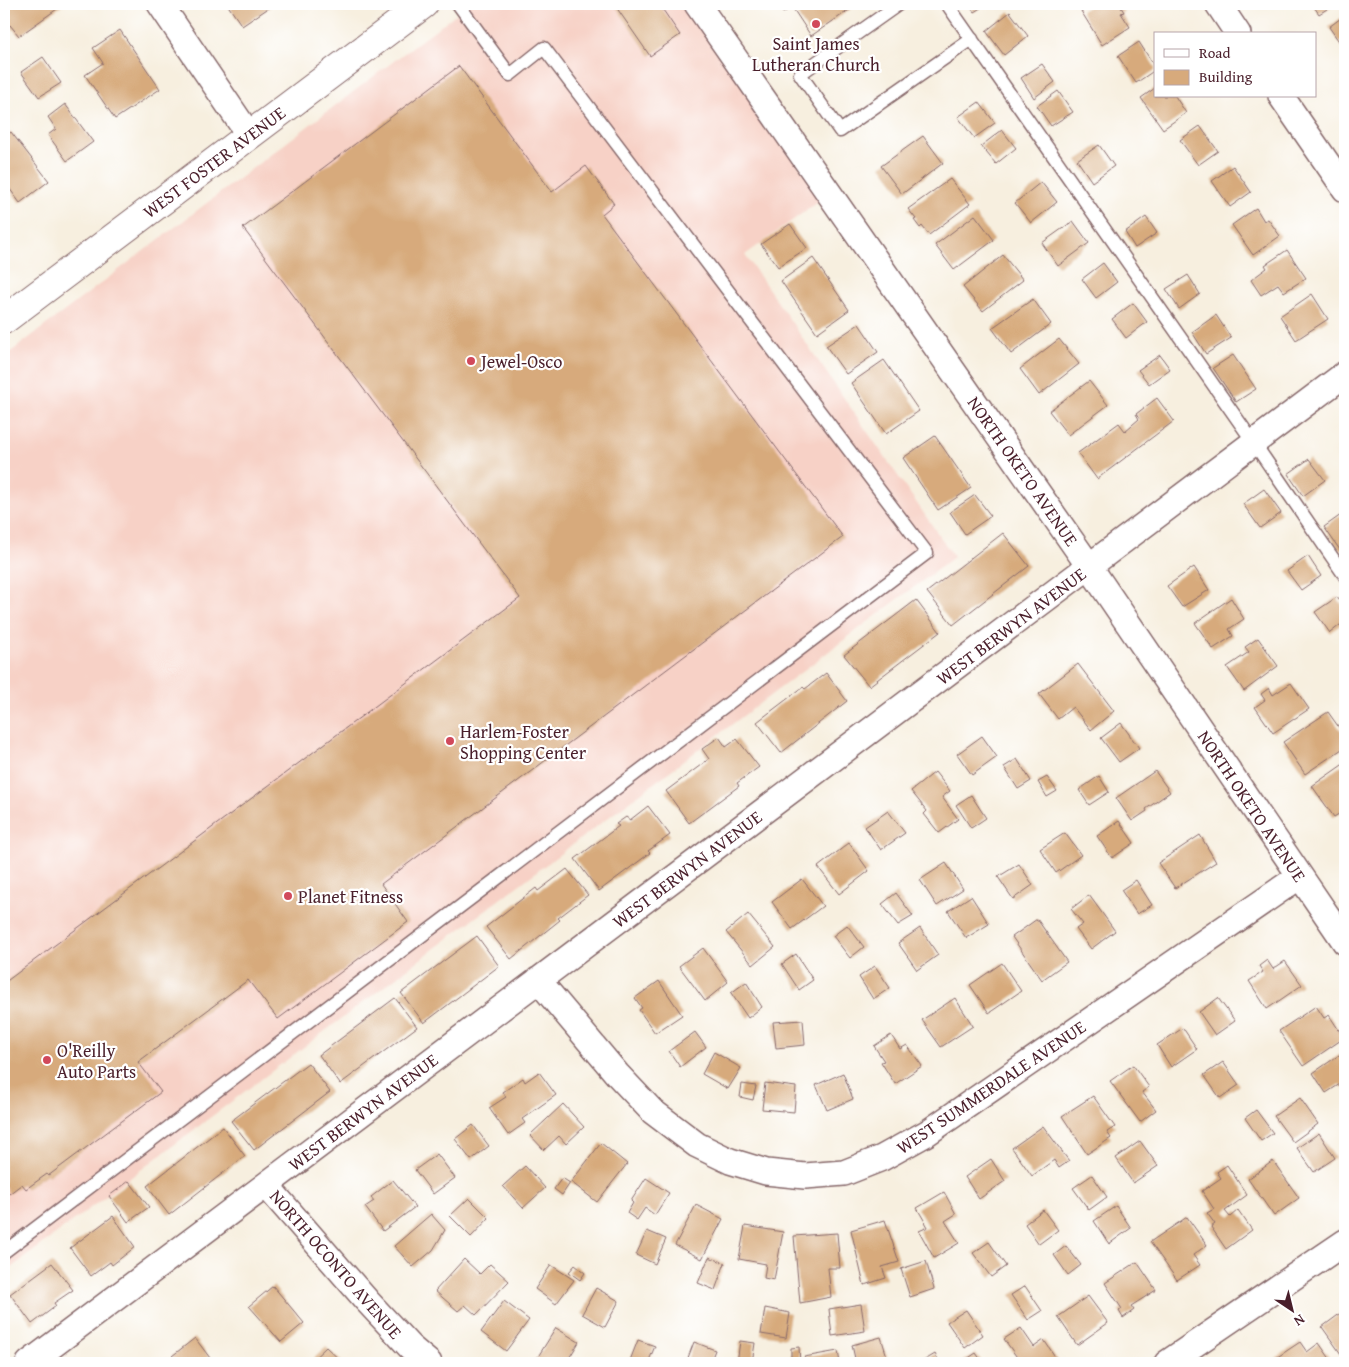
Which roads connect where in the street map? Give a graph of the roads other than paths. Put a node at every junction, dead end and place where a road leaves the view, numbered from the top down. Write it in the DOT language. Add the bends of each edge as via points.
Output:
graph roads {
  1 [pos="160,4"];
  2 [pos="424,4"];
  3 [pos="458,4"];
  4 [pos="697,4"];
  5 [pos="899,4"];
  6 [pos="947,4"];
  7 [pos="1218,4"];
  8 [pos="1237,32"];
  9 [pos="972,39"];
  10 [pos="1282,98"];
  11 [pos="249,134"];
  12 [pos="1345,189"];
  13 [pos="4,320"];
  14 [pos="1345,374"];
  15 [pos="1254,443"];
  16 [pos="1089,566"];
  17 [pos="1345,576"];
  18 [pos="1300,876"];
  19 [pos="1345,942"];
  20 [pos="538,980"];
  21 [pos="266,1185"];
  22 [pos="1345,1242"];
  23 [pos="4,1252"];
  24 [pos="29,1363"];
  25 [pos="429,1363"];
  26 [pos="1167,1363"];
  1 -- 11 [label="street"];
  2 -- 11 [label="street, WEST FOSTER AVENUE"];
  3 -- 23 [label="lane" via="510,75 544,48 927,553"];
  4 -- 16 [label="street, NORTH OKETO AVENUE"];
  5 -- 9 [label="lane" via="800,74 840,131"];
  6 -- 9 [label="lane"];
  7 -- 8 [label="street"];
  9 -- 15 [label="lane"];
  10 -- 12 [label="street"];
  11 -- 13 [label="street, WEST FOSTER AVENUE"];
  14 -- 15 [label="street, WEST BERWYN AVENUE"];
  15 -- 16 [label="street, WEST BERWYN AVENUE"];
  15 -- 17 [label="lane"];
  16 -- 18 [label="street, NORTH OKETO AVENUE"];
  16 -- 20 [label="street, WEST BERWYN AVENUE"];
  18 -- 19 [label="street, NORTH OKETO AVENUE"];
  18 -- 20 [label="street, WEST SUMMERDALE AVENUE" via="926,1133 882,1158 844,1173 805,1176 766,1172 730,1161 697,1145 652,1111"];
  20 -- 21 [label="street, WEST BERWYN AVENUE"];
  21 -- 24 [label="street, WEST BERWYN AVENUE"];
  21 -- 25 [label="street, NORTH OCONTO AVENUE" via="368,1302"];
  22 -- 26 [label="street"];
}
